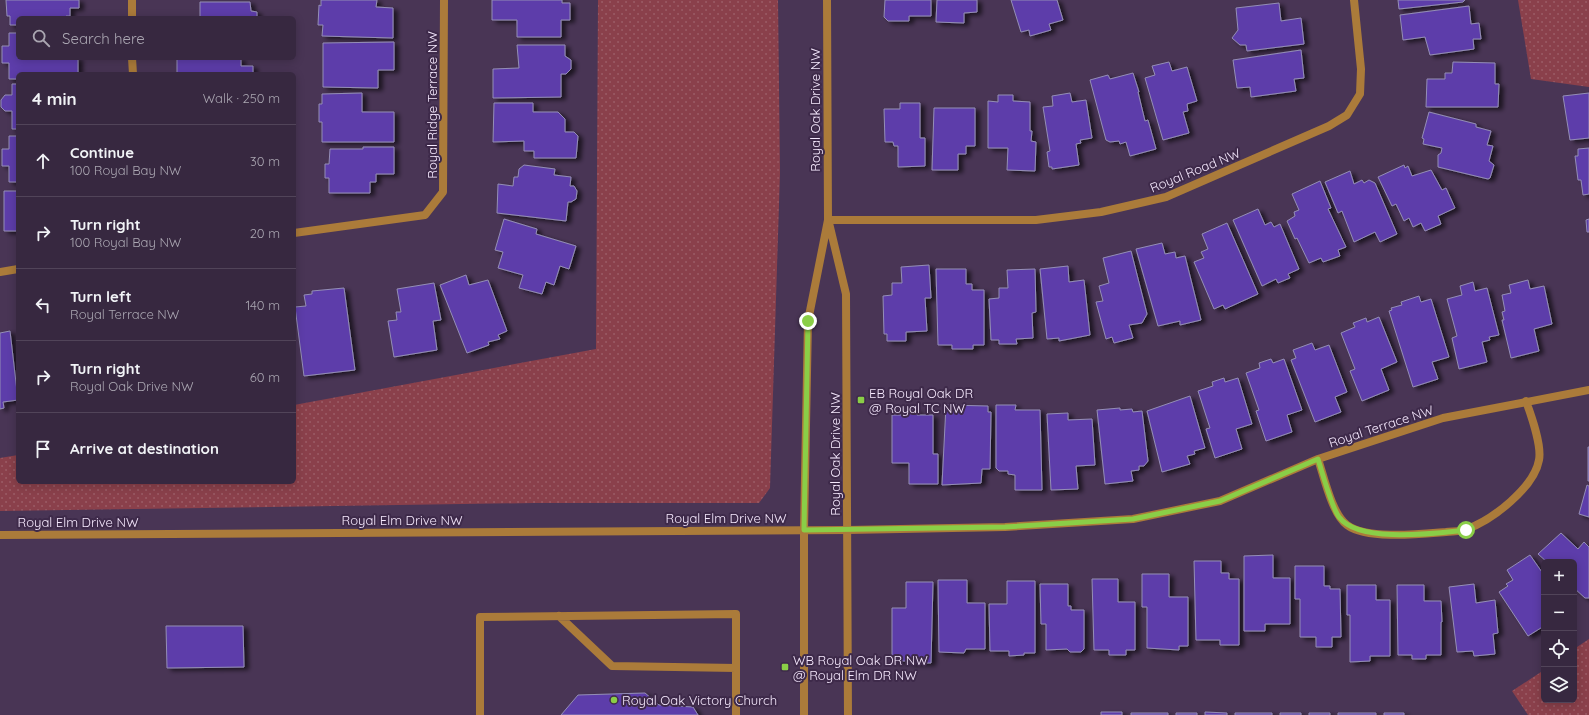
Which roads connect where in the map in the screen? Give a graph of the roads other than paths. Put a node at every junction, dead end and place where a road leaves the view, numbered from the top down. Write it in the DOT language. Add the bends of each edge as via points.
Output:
graph roads {
  1 [pos="132,0"];
  2 [pos="444,0"];
  3 [pos="827,0"];
  4 [pos="1354,0"];
  5 [pos="132,16"];
  6 [pos="132,60"];
  7 [pos="133,72"];
  8 [pos="828,220"];
  9 [pos="296,233"];
  10 [pos="16,270"];
  11 [pos="0,272"];
  12 [pos="1589,390"];
  13 [pos="1526,401"];
  14 [pos="1318,459"];
  15 [pos="804,530"];
  16 [pos="848,530"];
  17 [pos="0,535"];
  18 [pos="559,616"];
  19 [pos="736,668"];
  20 [pos="480,715"];
  21 [pos="736,715"];
  22 [pos="804,715"];
  23 [pos="848,715"];
  1 -- 5 [label="street"];
  2 -- 9 [label="street, Royal Ridge Terrace NW" via="443,192 425,215"];
  3 -- 8 [label="street, Royal Oak Drive NW"];
  4 -- 8 [label="street, Royal Road NW" via="1361,69 1360,94 1348,115 1329,126 1166,197 1100,212 1036,220"];
  6 -- 7 [label="street"];
  8 -- 15 [label="street, Royal Oak Drive NW" via="808,321"];
  8 -- 16 [label="street, Royal Oak Drive NW" via="846,294"];
  10 -- 11 [label="street"];
  12 -- 13 [label="street, Royal Terrace NW"];
  13 -- 14 [label="street, Royal Terrace NW" via="1443,418"];
  13 -- 14 [label="street" via="1535,427 1540,460 1529,483 1498,512 1466,530 1402,536 1361,531 1348,526 1338,517"];
  14 -- 16 [label="street, Royal Terrace NW" via="1220,501 1133,519 1005,527"];
  15 -- 16 [label="street, Royal Terrace NW"];
  15 -- 17 [label="street, Royal Elm Drive NW"];
  15 -- 22 [label="street, Royal Oak Drive NW"];
  16 -- 23 [label="street, Royal Oak Drive NW"];
  18 -- 19 [label="street" via="612,666"];
  18 -- 19 [label="street" via="736,614"];
  18 -- 20 [label="street" via="480,617"];
  19 -- 21 [label="street"];
}
